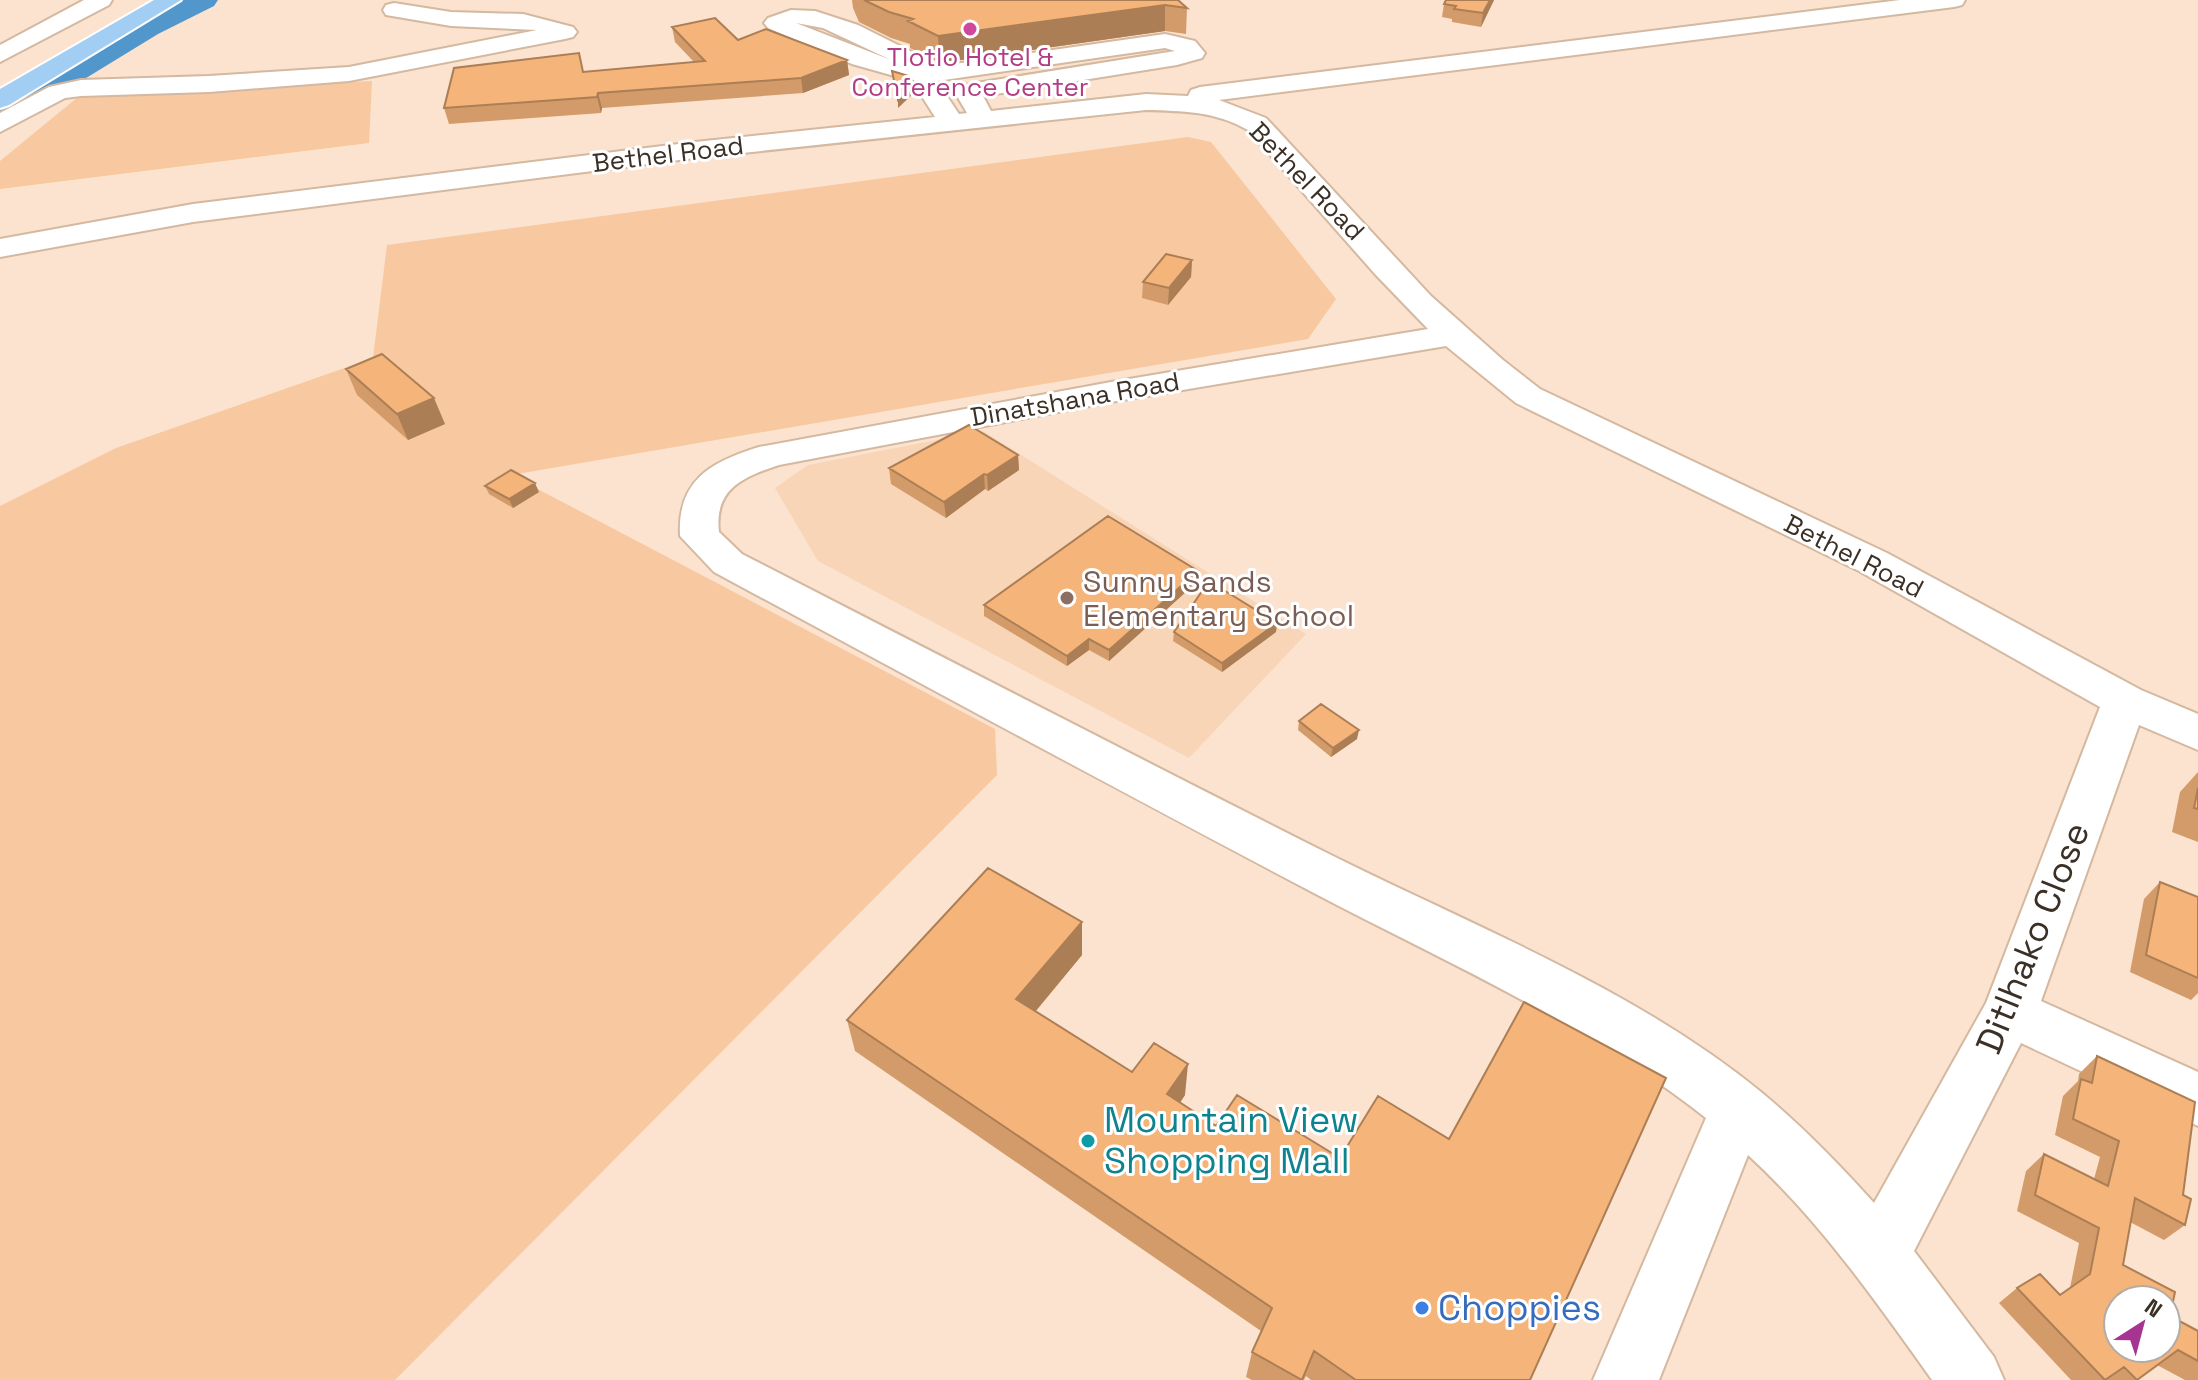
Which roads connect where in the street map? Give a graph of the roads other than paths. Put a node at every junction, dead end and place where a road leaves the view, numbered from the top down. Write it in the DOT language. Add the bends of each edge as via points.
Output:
graph roads {
  1 [pos="101,0"];
  2 [pos="135,0"];
  3 [pos="170,0"];
  4 [pos="1954,0"];
  5 [pos="393,5"];
  6 [pos="1056,40"];
  7 [pos="1021,46"];
  8 [pos="993,47"];
  9 [pos="0,55"];
  10 [pos="396,62"];
  11 [pos="932,72"];
  12 [pos="0,76"];
  13 [pos="967,91"];
  14 [pos="0,100"];
  15 [pos="1146,102"];
  16 [pos="984,120"];
  17 [pos="952,123"];
  18 [pos="0,124"];
  19 [pos="0,248"];
  20 [pos="1451,335"];
  21 [pos="2125,701"];
  22 [pos="2198,733"];
  23 [pos="2010,1012"];
  24 [pos="2198,1100"];
  25 [pos="1738,1109"];
  26 [pos="1880,1253"];
  27 [pos="1626,1380"];
  28 [pos="1971,1380"];
  1 -- 9 [label="street"];
  2 -- 12 [label="main road"];
  3 -- 14 [label="main road"];
  4 -- 15 [label="street"];
  5 -- 10 [label="street" via="404,54"];
  5 -- 10 [label="street" via="452,19 515,19 565,32"];
  6 -- 7 [label="street"];
  8 -- 11 [label="street"];
  10 -- 18 [label="street" via="349,74 81,88 58,92"];
  11 -- 11 [label="street" via="861,59 776,23 812,18 874,41"];
  11 -- 13 [label="street"];
  11 -- 13 [label="street" via="1165,41 1179,42 1193,53"];
  11 -- 17 [label="street"];
  13 -- 16 [label="street"];
  15 -- 16 [label="street, Bethel Road"];
  15 -- 20 [label="street, Bethel Road" via="1210,105 1238,112 1257,124"];
  16 -- 17 [label="street, Bethel Road"];
  17 -- 19 [label="street, Bethel Road" via="193,213"];
  20 -- 21 [label="street, Bethel Road" via="1528,396 1873,562"];
  20 -- 25 [label="street, Dinatshana Road" via="772,455 746,463 709,489 699,510 700,536 728,563 1620,1026"];
  21 -- 22 [label="street, Bethel Road"];
  21 -- 23 [label="street, Ditlhako Close"];
  23 -- 24 [label="street"];
  23 -- 26 [label="street, Ditlhako Close"];
  25 -- 26 [label="street"];
  25 -- 27 [label="street"];
  26 -- 28 [label="street"];
}
